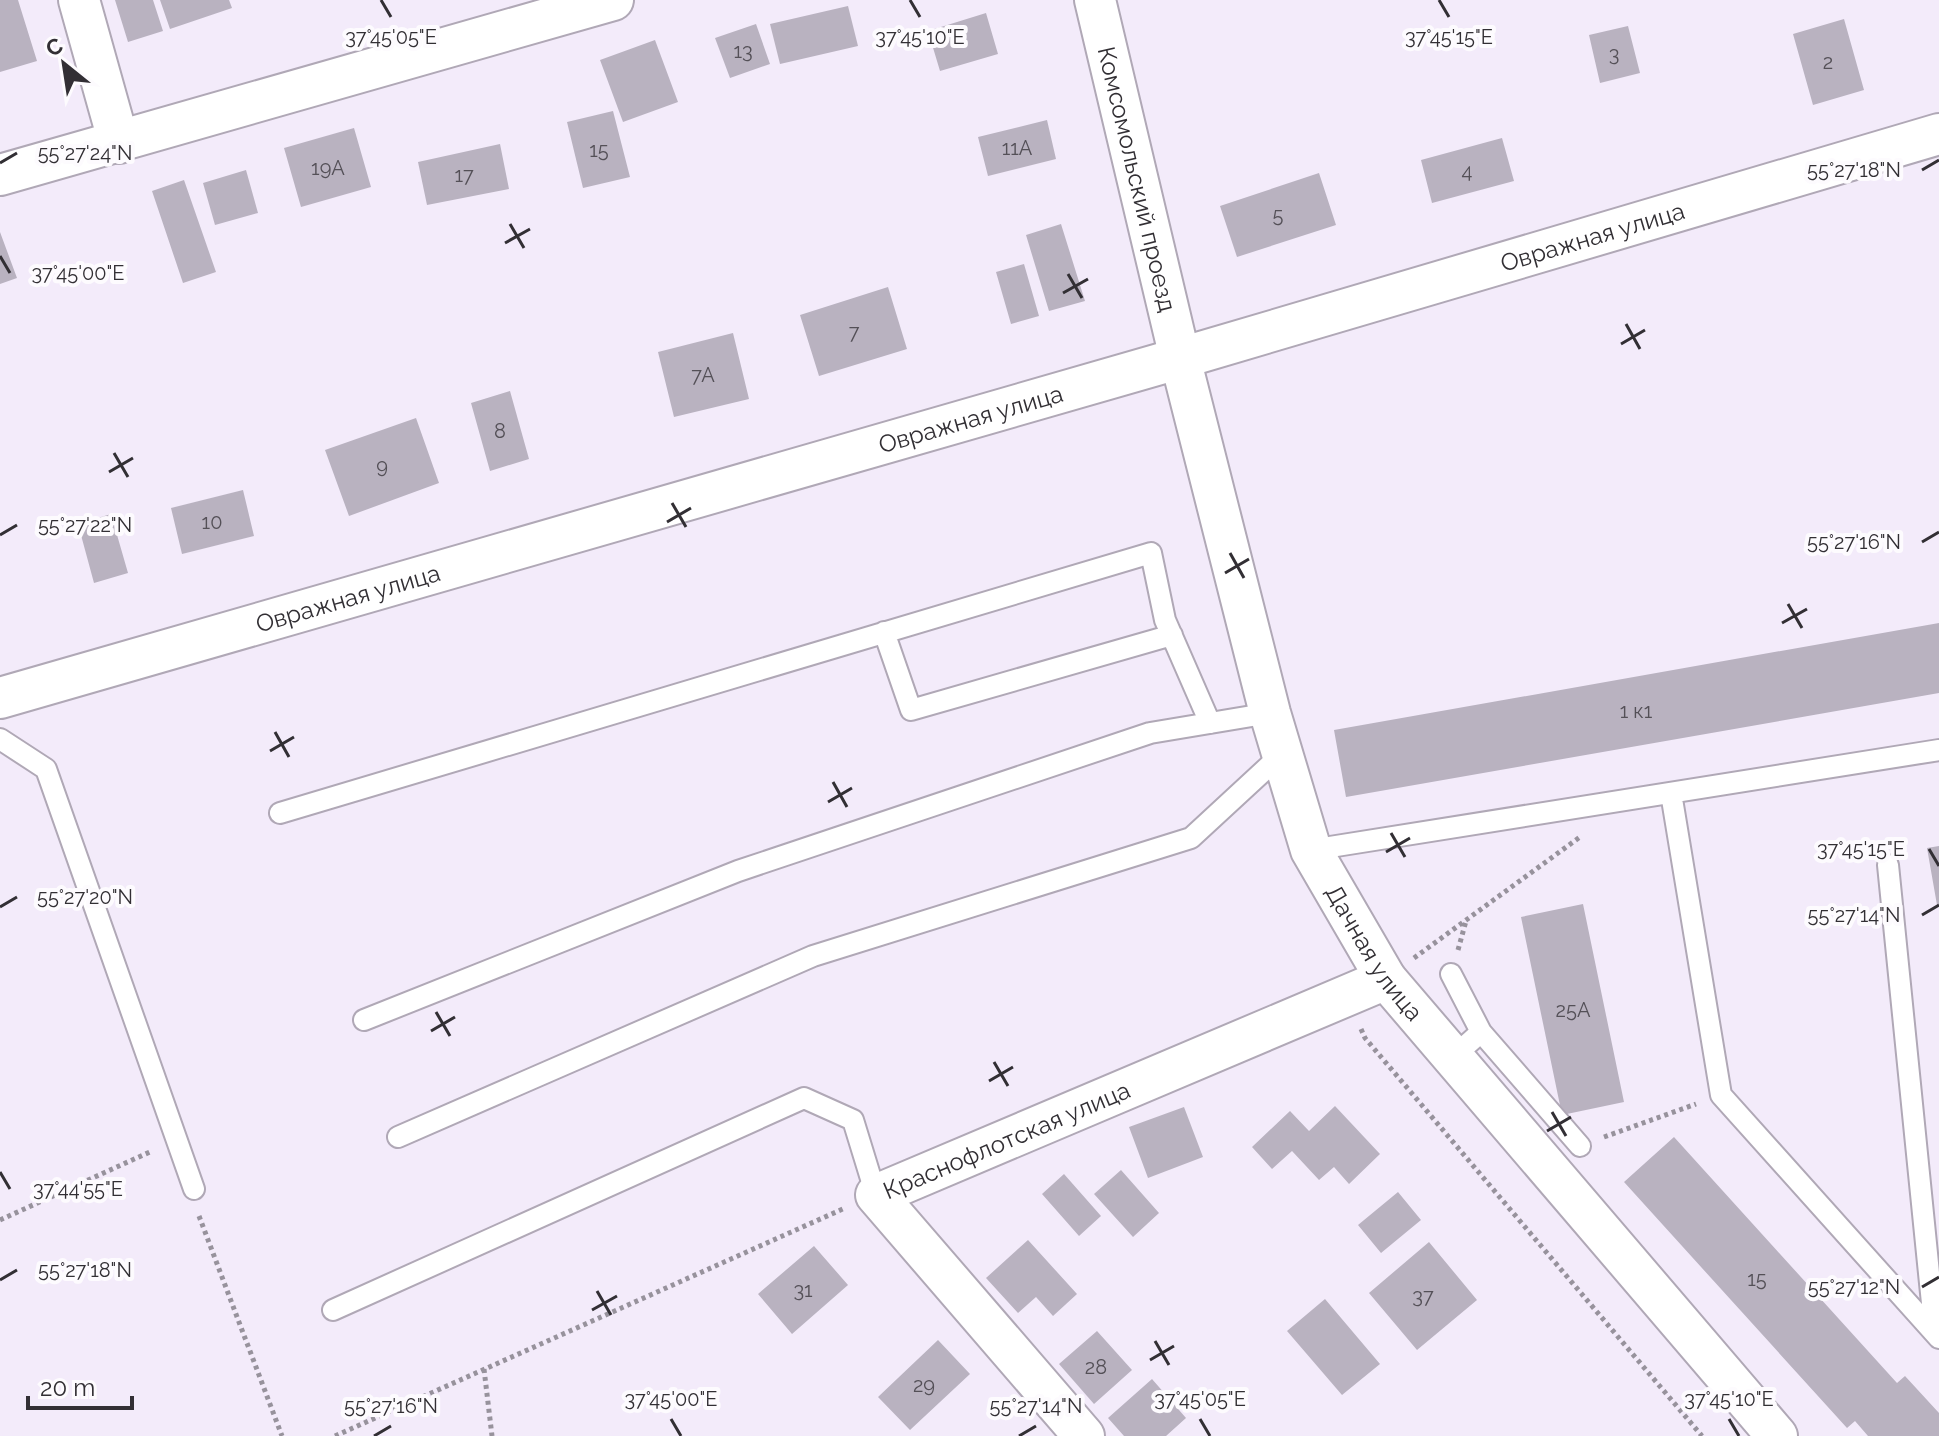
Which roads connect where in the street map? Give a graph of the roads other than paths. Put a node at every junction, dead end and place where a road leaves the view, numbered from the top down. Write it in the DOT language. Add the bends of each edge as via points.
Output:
graph roads {
  1 [pos="79,0"];
  2 [pos="1095,0"];
  3 [pos="589,3"];
  4 [pos="1939,134"];
  5 [pos="119,143"];
  6 [pos="0,175"];
  7 [pos="1180,358"];
  8 [pos="884,632"];
  9 [pos="1172,635"];
  10 [pos="0,698"];
  11 [pos="1270,713"];
  12 [pos="1210,723"];
  13 [pos="0,739"];
  14 [pos="1939,750"];
  15 [pos="1282,754"];
  16 [pos="1671,793"];
  17 [pos="280,813"];
  18 [pos="1311,850"];
  19 [pos="1888,865"];
  20 [pos="1451,974"];
  21 [pos="1386,979"];
  22 [pos="364,1020"];
  23 [pos="1467,1045"];
  24 [pos="398,1137"];
  25 [pos="1580,1146"];
  26 [pos="194,1189"];
  27 [pos="876,1195"];
  28 [pos="333,1310"];
  29 [pos="1937,1334"];
  30 [pos="1084,1436"];
  31 [pos="1777,1436"];
  1 -- 5 [label="street"];
  2 -- 7 [label="street, Комсомольский проезд"];
  3 -- 5 [label="street"];
  4 -- 7 [label="street, Овражная улица"];
  5 -- 6 [label="street"];
  7 -- 10 [label="street, Овражная улица"];
  7 -- 11 [label="street, Дачная улица"];
  8 -- 9 [label="lane" via="911,710"];
  8 -- 9 [label="lane" via="1151,553"];
  8 -- 17 [label="lane"];
  9 -- 12 [label="lane"];
  11 -- 12 [label="lane"];
  11 -- 15 [label="street, Дачная улица"];
  12 -- 22 [label="lane" via="1150,733 738,871"];
  13 -- 26 [label="lane" via="46,769"];
  14 -- 16 [label="lane"];
  15 -- 18 [label="street, Дачная улица"];
  15 -- 24 [label="lane" via="1191,838 813,956"];
  16 -- 18 [label="lane"];
  16 -- 29 [label="lane" via="1721,1095"];
  18 -- 21 [label="street, Дачная улица"];
  19 -- 29 [label="lane"];
  20 -- 23 [label="lane"];
  21 -- 23 [label="street, Дачная улица"];
  21 -- 27 [label="street, Краснофлотская улица"];
  23 -- 25 [label="lane"];
  23 -- 31 [label="street, Дачная улица"];
  27 -- 28 [label="lane" via="853,1120 804,1098"];
  27 -- 30 [label="street, Краснофлотская улица"];
}
